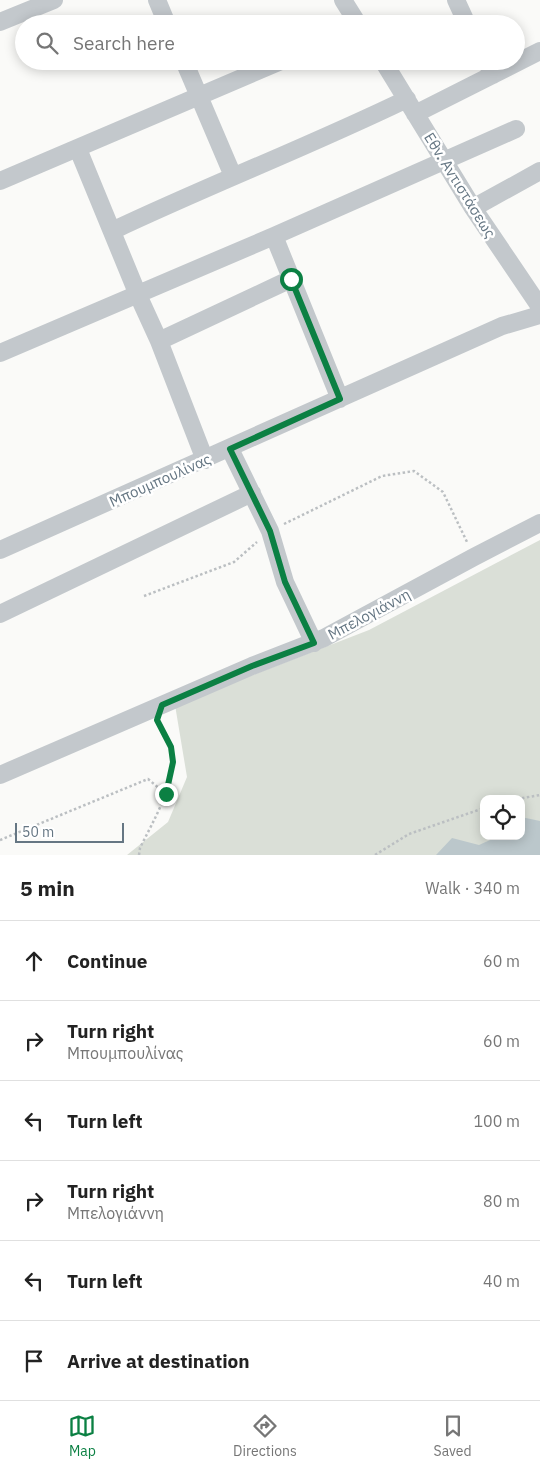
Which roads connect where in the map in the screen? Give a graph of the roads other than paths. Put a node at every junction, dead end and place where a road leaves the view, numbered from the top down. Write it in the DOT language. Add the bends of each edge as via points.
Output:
graph roads {
  1 [pos="54,0"];
  2 [pos="156,0"];
  3 [pos="456,0"];
  4 [pos="350,2"];
  5 [pos="17,15"];
  6 [pos="163,15"];
  7 [pos="355,15"];
  8 [pos="463,15"];
  9 [pos="15,16"];
  10 [pos="0,22"];
  11 [pos="540,51"];
  12 [pos="525,56"];
  13 [pos="188,70"];
  14 [pos="260,70"];
  15 [pos="389,70"];
  16 [pos="486,70"];
  17 [pos="200,96"];
  18 [pos="407,99"];
  19 [pos="415,114"];
  20 [pos="516,129"];
  21 [pos="78,148"];
  22 [pos="445,162"];
  23 [pos="540,171"];
  24 [pos="233,176"];
  25 [pos="0,181"];
  26 [pos="473,208"];
  27 [pos="112,231"];
  28 [pos="274,236"];
  29 [pos="291,279"];
  30 [pos="138,295"];
  31 [pos="540,307"];
  32 [pos="540,315"];
  33 [pos="159,341"];
  34 [pos="0,353"];
  35 [pos="340,399"];
  36 [pos="230,449"];
  37 [pos="205,460"];
  38 [pos="252,493"];
  39 [pos="540,523"];
  40 [pos="0,550"];
  41 [pos="0,614"];
  42 [pos="314,643"];
  43 [pos="0,775"];
  1 -- 5 [label="street"];
  2 -- 6 [label="street"];
  3 -- 8 [label="street"];
  4 -- 7 [label="street"];
  9 -- 10 [label="street"];
  11 -- 12 [label="street"];
  13 -- 17 [label="street"];
  14 -- 17 [label="street"];
  15 -- 18 [label="street, Εθν. Αντιστάσεως"];
  16 -- 19 [label="street"];
  17 -- 21 [label="street"];
  17 -- 24 [label="street"];
  18 -- 19 [label="street, Εθν. Αντιστάσεως"];
  18 -- 24 [label="street"];
  19 -- 22 [label="street, Εθν. Αντιστάσεως"];
  20 -- 22 [label="street"];
  21 -- 25 [label="street"];
  21 -- 27 [label="street"];
  22 -- 26 [label="street, Εθν. Αντιστάσεως"];
  22 -- 28 [label="street"];
  23 -- 26 [label="street"];
  24 -- 27 [label="street"];
  26 -- 31 [label="street, Εθν. Αντιστάσεως"];
  27 -- 30 [label="street"];
  28 -- 29 [label="street"];
  28 -- 30 [label="street"];
  29 -- 33 [label="street"];
  29 -- 35 [label="street"];
  30 -- 33 [label="street"];
  30 -- 34 [label="street"];
  32 -- 35 [label="street, Μπουμπουλίνας" via="502,326"];
  33 -- 37 [label="street"];
  35 -- 36 [label="street, Μπουμπουλίνας"];
  36 -- 37 [label="street, Μπουμπουλίνας"];
  36 -- 38 [label="street"];
  37 -- 40 [label="street, Μπουμπουλίνας"];
  38 -- 41 [label="street"];
  38 -- 42 [label="street" via="270,531 285,582"];
  39 -- 42 [label="street, Μπελογιάννη"];
  42 -- 43 [label="street, Μπελογιάννη" via="252,666"];
}
